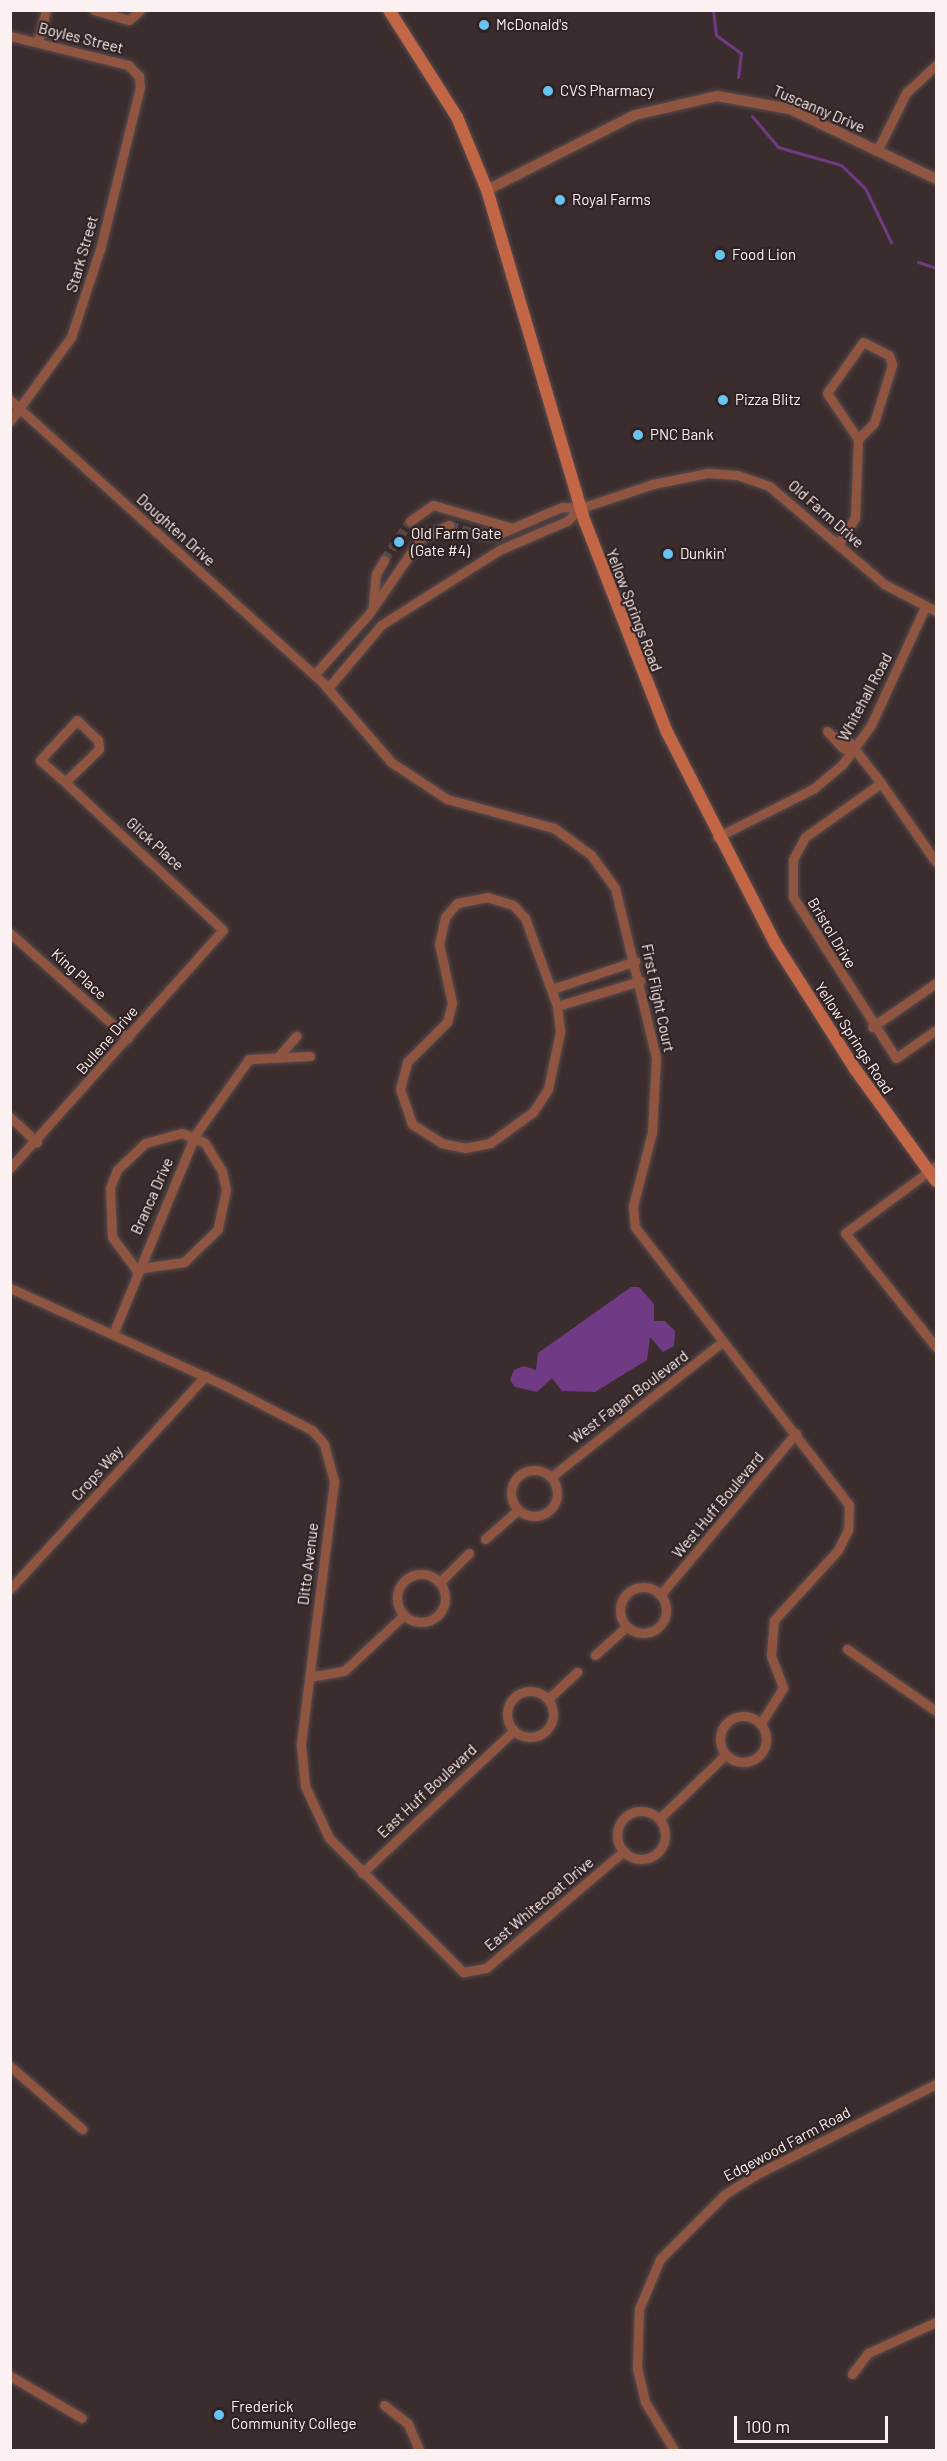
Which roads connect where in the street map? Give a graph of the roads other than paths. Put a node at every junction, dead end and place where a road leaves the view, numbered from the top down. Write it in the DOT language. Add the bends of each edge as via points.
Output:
graph roads {
  1 [pos="46,10"];
  2 [pos="94,10"];
  3 [pos="140,10"];
  4 [pos="389,10"];
  5 [pos="10,36"];
  6 [pos="38,42"];
  7 [pos="936,64"];
  8 [pos="139,76"];
  9 [pos="877,151"];
  10 [pos="936,179"];
  11 [pos="487,190"];
  12 [pos="10,400"];
  13 [pos="21,409"];
  14 [pos="10,421"];
  15 [pos="858,439"];
  16 [pos="581,508"];
  17 [pos="411,521"];
  18 [pos="449,525"];
  19 [pos="512,528"];
  20 [pos="476,534"];
  21 [pos="838,544"];
  22 [pos="384,560"];
  23 [pos="925,607"];
  24 [pos="373,608"];
  25 [pos="936,611"];
  26 [pos="314,675"];
  27 [pos="325,685"];
  28 [pos="830,733"];
  29 [pos="855,751"];
  30 [pos="65,782"];
  31 [pos="881,783"];
  32 [pos="717,837"];
  33 [pos="936,862"];
  34 [pos="223,930"];
  35 [pos="10,933"];
  36 [pos="635,961"];
  37 [pos="640,981"];
  38 [pos="936,984"];
  39 [pos="552,989"];
  40 [pos="557,1006"];
  41 [pos="872,1027"];
  42 [pos="936,1030"];
  43 [pos="296,1036"];
  44 [pos="128,1038"];
  45 [pos="310,1056"];
  46 [pos="278,1057"];
  47 [pos="10,1118"];
  48 [pos="195,1135"];
  49 [pos="37,1142"];
  50 [pos="10,1168"];
  51 [pos="934,1173"];
  52 [pos="136,1269"];
  53 [pos="10,1288"];
  54 [pos="112,1334"];
  55 [pos="723,1341"];
  56 [pos="936,1347"];
  57 [pos="205,1376"];
  58 [pos="796,1433"];
  59 [pos="551,1477"];
  60 [pos="518,1510"];
  61 [pos="485,1539"];
  62 [pos="470,1553"];
  63 [pos="440,1582"];
  64 [pos="10,1589"];
  65 [pos="661,1594"];
  66 [pos="404,1615"];
  67 [pos="626,1627"];
  68 [pos="847,1649"];
  69 [pos="596,1655"];
  70 [pos="577,1672"];
  71 [pos="309,1677"];
  72 [pos="548,1699"];
  73 [pos="936,1711"];
  74 [pos="760,1723"];
  75 [pos="513,1731"];
  76 [pos="725,1755"];
  77 [pos="659,1819"];
  78 [pos="624,1851"];
  79 [pos="362,1873"];
  80 [pos="470,1973"];
  81 [pos="12,2069"];
  82 [pos="936,2084"];
  83 [pos="81,2129"];
  84 [pos="936,2322"];
  85 [pos="852,2374"];
  86 [pos="10,2376"];
  87 [pos="384,2404"];
  88 [pos="82,2418"];
  89 [pos="419,2451"];
  90 [pos="674,2451"];
  1 -- 6 [label="street"];
  2 -- 3 [label="street" via="129,20"];
  4 -- 11 [label="main road, Yellow Springs Road" via="457,117"];
  5 -- 6 [label="street, Boyles Street"];
  6 -- 8 [label="street, Boyles Street" via="128,65"];
  7 -- 9 [label="street" via="906,93"];
  8 -- 13 [label="street, Stark Street" via="101,246 71,337"];
  9 -- 10 [label="street, Tuscanny Drive"];
  9 -- 11 [label="street, Tuscanny Drive" via="768,101 703,96 635,115"];
  11 -- 16 [label="main road, Yellow Springs Road"];
  12 -- 13 [label="street, Doughten Drive"];
  13 -- 14 [label="street, Stark Street"];
  13 -- 26 [label="street, Doughten Drive"];
  15 -- 15 [label="street" via="827,393 863,342 889,355 892,365 874,423"];
  15 -- 21 [label="street" via="855,518"];
  16 -- 19 [label="street" via="562,507"];
  16 -- 21 [label="street, Old Farm Drive" via="652,483 723,472 769,486"];
  16 -- 27 [label="street" via="567,521 499,550 416,600 374,632"];
  16 -- 32 [label="main road, Yellow Springs Road" via="628,642"];
  17 -- 19 [label="street" via="421,509 433,505"];
  18 -- 24 [label="street" via="421,538"];
  19 -- 20 [label="street" via="487,537"];
  21 -- 23 [label="street, Old Farm Drive" via="884,584"];
  22 -- 24 [label="street" via="376,574"];
  23 -- 25 [label="street, Old Farm Drive"];
  23 -- 29 [label="street, Whitehall Road"];
  24 -- 26 [label="street"];
  26 -- 27 [label="street, Doughten Drive"];
  27 -- 36 [label="street, First Flight Court" via="391,762 415,780 465,806 542,822 578,843 615,888"];
  28 -- 29 [label="street"];
  29 -- 31 [label="street"];
  29 -- 32 [label="street, Whitehall Road" via="813,789"];
  30 -- 30 [label="street, Glick Place" via="99,749 98,740 77,720 40,760"];
  30 -- 34 [label="street, Glick Place"];
  31 -- 33 [label="street"];
  31 -- 41 [label="street, Bristol Drive" via="805,837 793,860 790,882 793,897"];
  32 -- 51 [label="main road, Yellow Springs Road" via="815,1008"];
  34 -- 44 [label="street, Bullene Drive"];
  35 -- 44 [label="street, King Place"];
  36 -- 37 [label="street, First Flight Court"];
  36 -- 39 [label="street"];
  37 -- 40 [label="street"];
  37 -- 55 [label="street, First Flight Court" via="656,1058 656,1108 632,1218 647,1247"];
  38 -- 41 [label="street"];
  39 -- 40 [label="street"];
  39 -- 40 [label="street" via="534,936 513,905 487,897 457,903 445,917 439,944 452,988 447,1022 402,1074 400,1089 412,1124 442,1143 465,1148 490,1143 516,1128 548,1089 559,1041"];
  41 -- 42 [label="street, Bristol Drive" via="896,1058"];
  43 -- 46 [label="street"];
  44 -- 49 [label="street, Bullene Drive"];
  45 -- 46 [label="street, Branca Drive"];
  46 -- 48 [label="street, Branca Drive" via="249,1059"];
  47 -- 49 [label="street"];
  48 -- 52 [label="street, Branca Drive"];
  48 -- 52 [label="street, Branca Drive" via="145,1143 117,1170 108,1224"];
  48 -- 52 [label="street" via="212,1153 224,1180 218,1229 184,1262"];
  49 -- 50 [label="street, Bullene Drive"];
  51 -- 56 [label="street" via="845,1233"];
  52 -- 54 [label="street, Branca Drive"];
  53 -- 54 [label="street, Ditto Avenue"];
  54 -- 57 [label="street, Ditto Avenue"];
  55 -- 58 [label="street, First Flight Court"];
  55 -- 59 [label="street, West Fagan Boulevard"];
  57 -- 64 [label="street, Crops Way"];
  57 -- 71 [label="street, Ditto Avenue" via="312,1430 330,1455 334,1482"];
  58 -- 65 [label="street, West Huff Boulevard"];
  58 -- 74 [label="street, First Flight Court" via="845,1495 850,1519 838,1551 781,1607 771,1629 771,1656 783,1688"];
  59 -- 60 [label="street" via="557,1499 551,1509 541,1515"];
  59 -- 60 [label="street" via="534,1470 518,1476 511,1494"];
  60 -- 61 [label="street"];
  62 -- 63 [label="street"];
  63 -- 66 [label="street" via="445,1600 438,1616 421,1622"];
  63 -- 66 [label="street" via="416,1574 405,1580 398,1591"];
  65 -- 67 [label="street" via="665,1617 659,1627 642,1633"];
  65 -- 67 [label="street" via="644,1586 626,1593 619,1610"];
  66 -- 71 [label="street" via="344,1671"];
  67 -- 69 [label="street"];
  68 -- 73 [label="street"];
  70 -- 72 [label="street"];
  71 -- 79 [label="street, Ditto Avenue" via="301,1744 305,1786 320,1825"];
  72 -- 75 [label="street" via="553,1716 546,1731 529,1738"];
  72 -- 75 [label="street" via="525,1691 511,1700 506,1716"];
  74 -- 76 [label="street" via="767,1740 759,1756 742,1762"];
  74 -- 76 [label="street" via="744,1715 727,1721 719,1738"];
  75 -- 79 [label="street, East Huff Boulevard"];
  76 -- 77 [label="street"];
  77 -- 78 [label="street" via="665,1836 657,1853 640,1859"];
  77 -- 78 [label="street" via="642,1811 625,1818 617,1834"];
  78 -- 80 [label="street, East Whitecoat Drive" via="486,1968"];
  79 -- 80 [label="street, Ditto Avenue"];
  81 -- 83 [label="street"];
  82 -- 90 [label="street, Edgewood Farm Road" via="725,2194 660,2259 639,2309 637,2368 645,2402"];
  84 -- 85 [label="street" via="867,2353"];
  86 -- 88 [label="street"];
  87 -- 89 [label="street" via="408,2424"];
}
